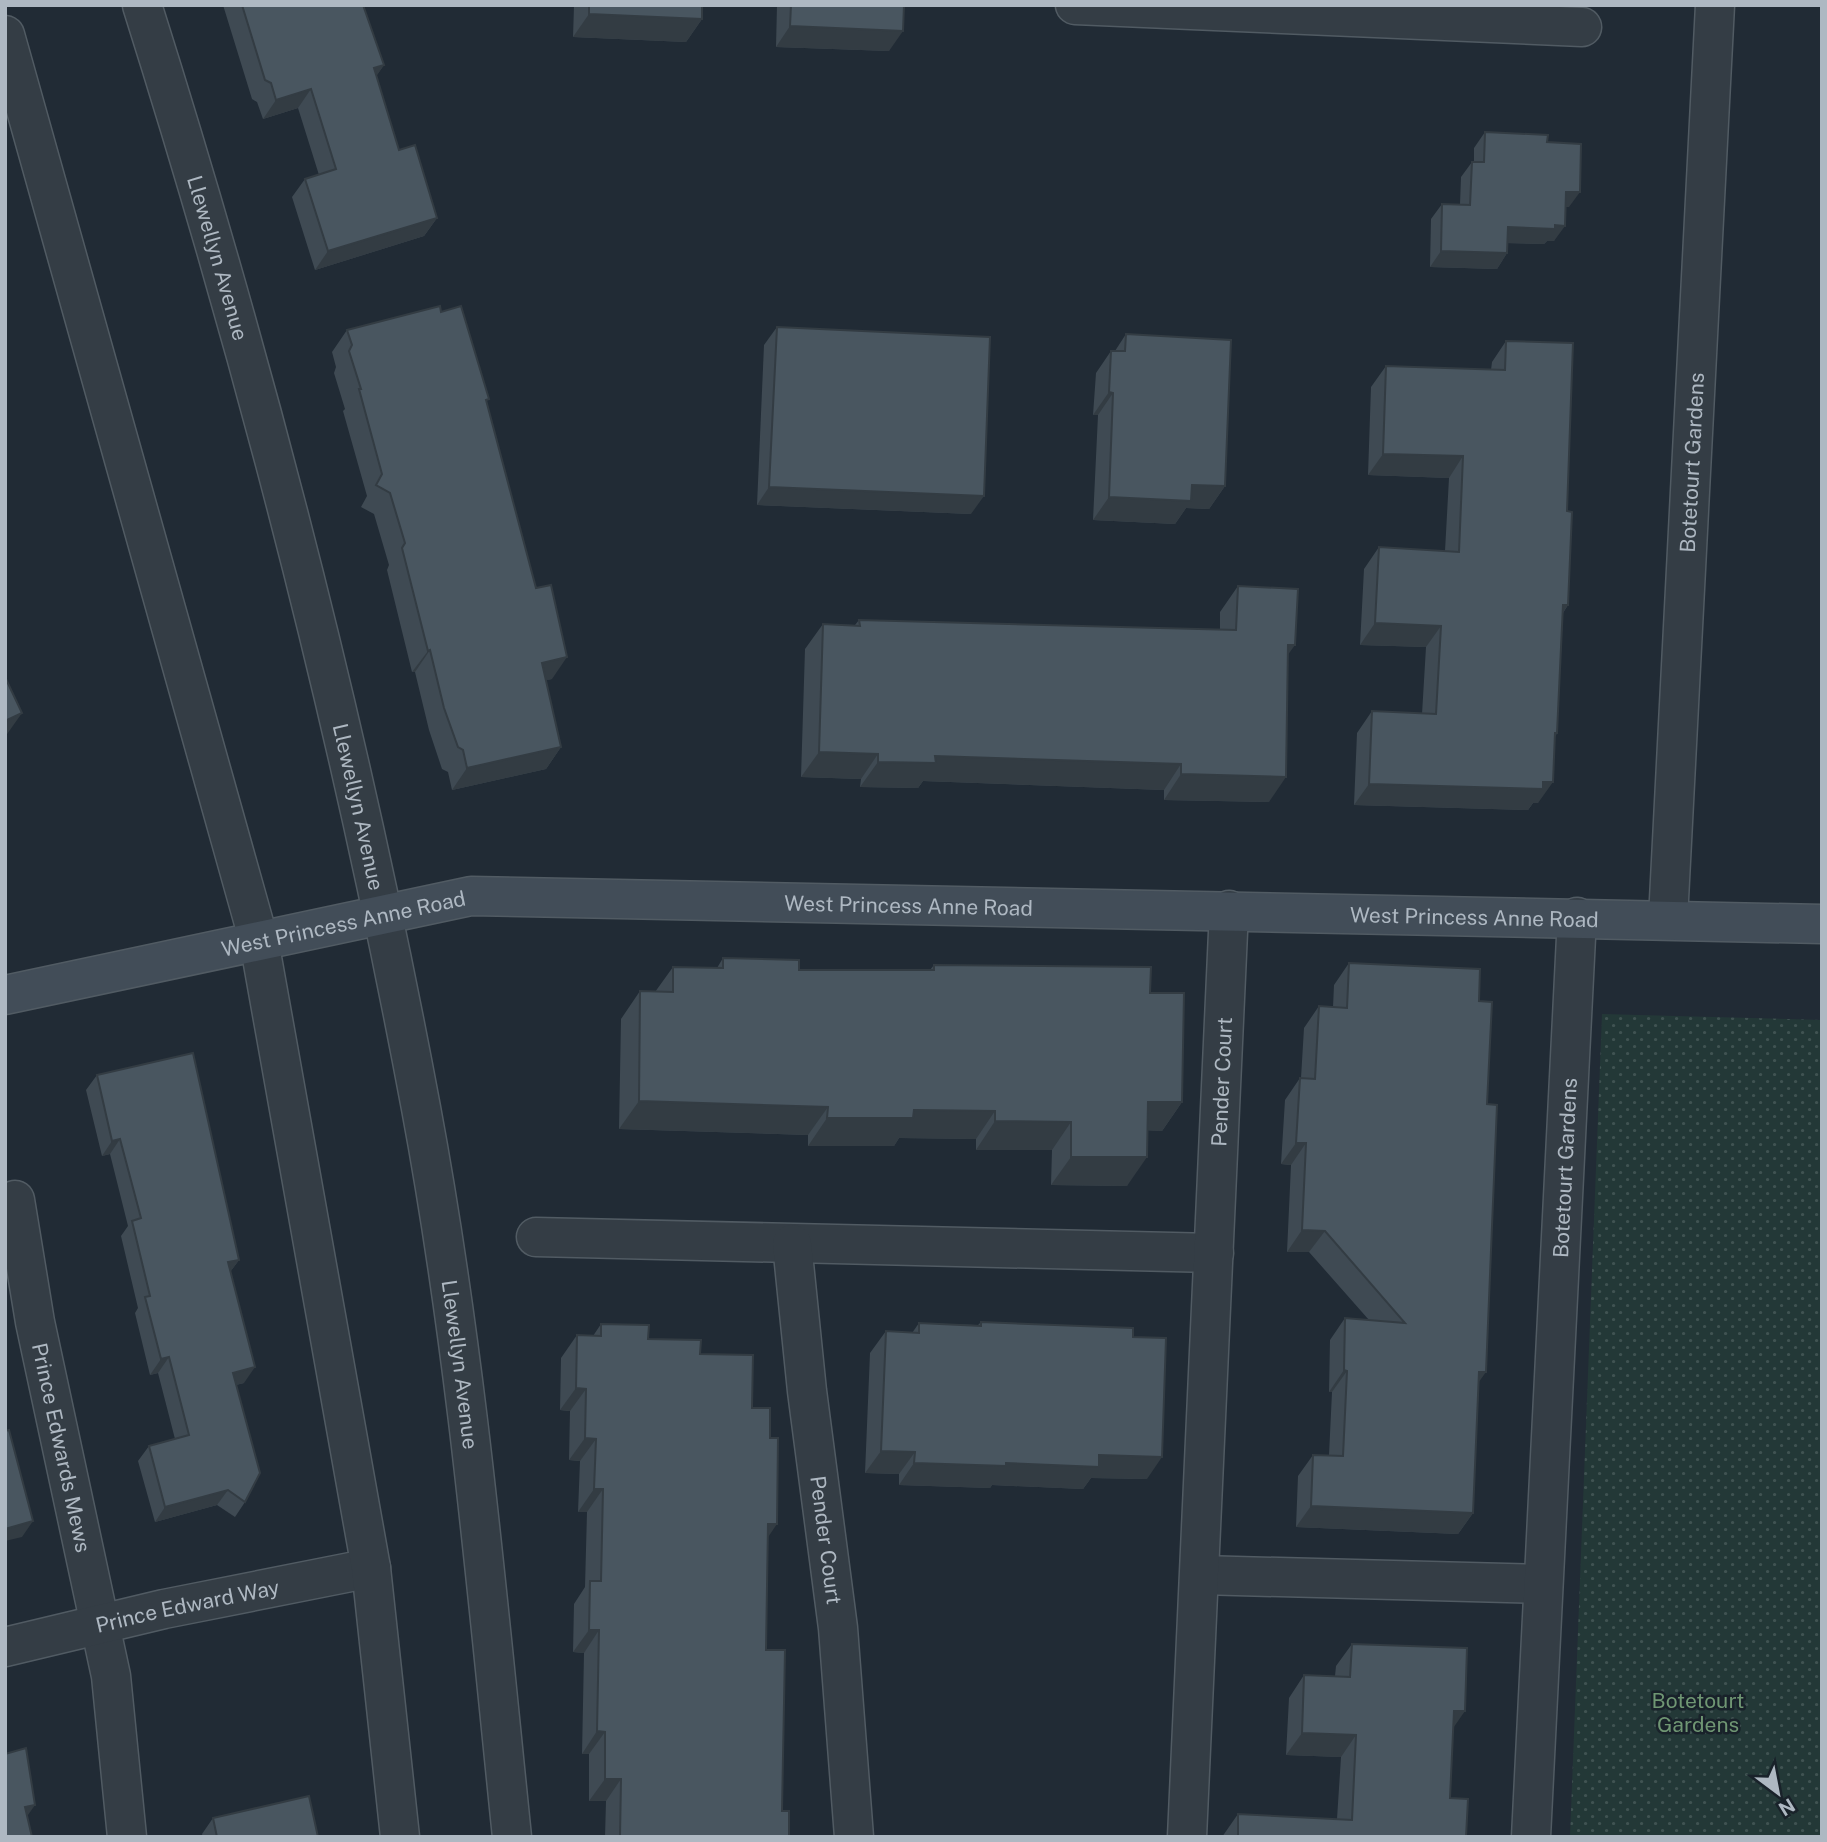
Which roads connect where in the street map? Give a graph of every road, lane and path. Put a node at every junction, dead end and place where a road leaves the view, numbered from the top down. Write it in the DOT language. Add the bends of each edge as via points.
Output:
graph roads {
  1 [pos="142,5"];
  2 [pos="1075,5"];
  3 [pos="1715,5"];
  4 [pos="1583,27"];
  5 [pos="5,35"];
  6 [pos="1229,910"];
  7 [pos="382,915"];
  8 [pos="1577,917"];
  9 [pos="1668,919"];
  10 [pos="1822,924"];
  11 [pos="259,941"];
  12 [pos="5,995"];
  13 [pos="15,1200"];
  14 [pos="536,1237"];
  15 [pos="792,1244"];
  16 [pos="1214,1253"];
  17 [pos="20,1326"];
  18 [pos="371,1568"];
  19 [pos="1200,1575"];
  20 [pos="1542,1584"];
  21 [pos="98,1623"];
  22 [pos="5,1647"];
  23 [pos="127,1837"];
  24 [pos="400,1837"];
  25 [pos="512,1837"];
  26 [pos="854,1837"];
  27 [pos="1187,1837"];
  28 [pos="1531,1837"];
  1 -- 7 [label="street, Llewellyn Avenue" via="198,182 297,536 341,715"];
  2 -- 4 [label="street"];
  3 -- 9 [label="street, Botetourt Gardens"];
  5 -- 11 [label="street"];
  6 -- 7 [label="main road, West Princess Anne Road" via="471,897"];
  6 -- 8 [label="main road, West Princess Anne Road"];
  6 -- 16 [label="street, Pender Court"];
  7 -- 11 [label="main road, West Princess Anne Road"];
  7 -- 25 [label="street, Llewellyn Avenue" via="422,1111 476,1482"];
  8 -- 9 [label="main road, West Princess Anne Road"];
  8 -- 20 [label="street, Botetourt Gardens"];
  9 -- 10 [label="main road, West Princess Anne Road"];
  11 -- 12 [label="main road, West Princess Anne Road"];
  11 -- 18 [label="street"];
  13 -- 17 [label="street, Prince Edwards Mews"];
  14 -- 15 [label="street"];
  15 -- 16 [label="street"];
  15 -- 26 [label="street, Pender Court" via="838,1628"];
  16 -- 19 [label="street, Pender Court"];
  17 -- 21 [label="street, Prince Edwards Mews"];
  18 -- 21 [label="street, Prince Edward Way"];
  18 -- 24 [label="street"];
  19 -- 20 [label="street"];
  19 -- 27 [label="street, Pender Court"];
  20 -- 28 [label="street, Botetourt Gardens"];
  21 -- 22 [label="street, Prince Edward Way"];
  21 -- 23 [label="street, Prince Edwards Mews" via="117,1714"];
}
